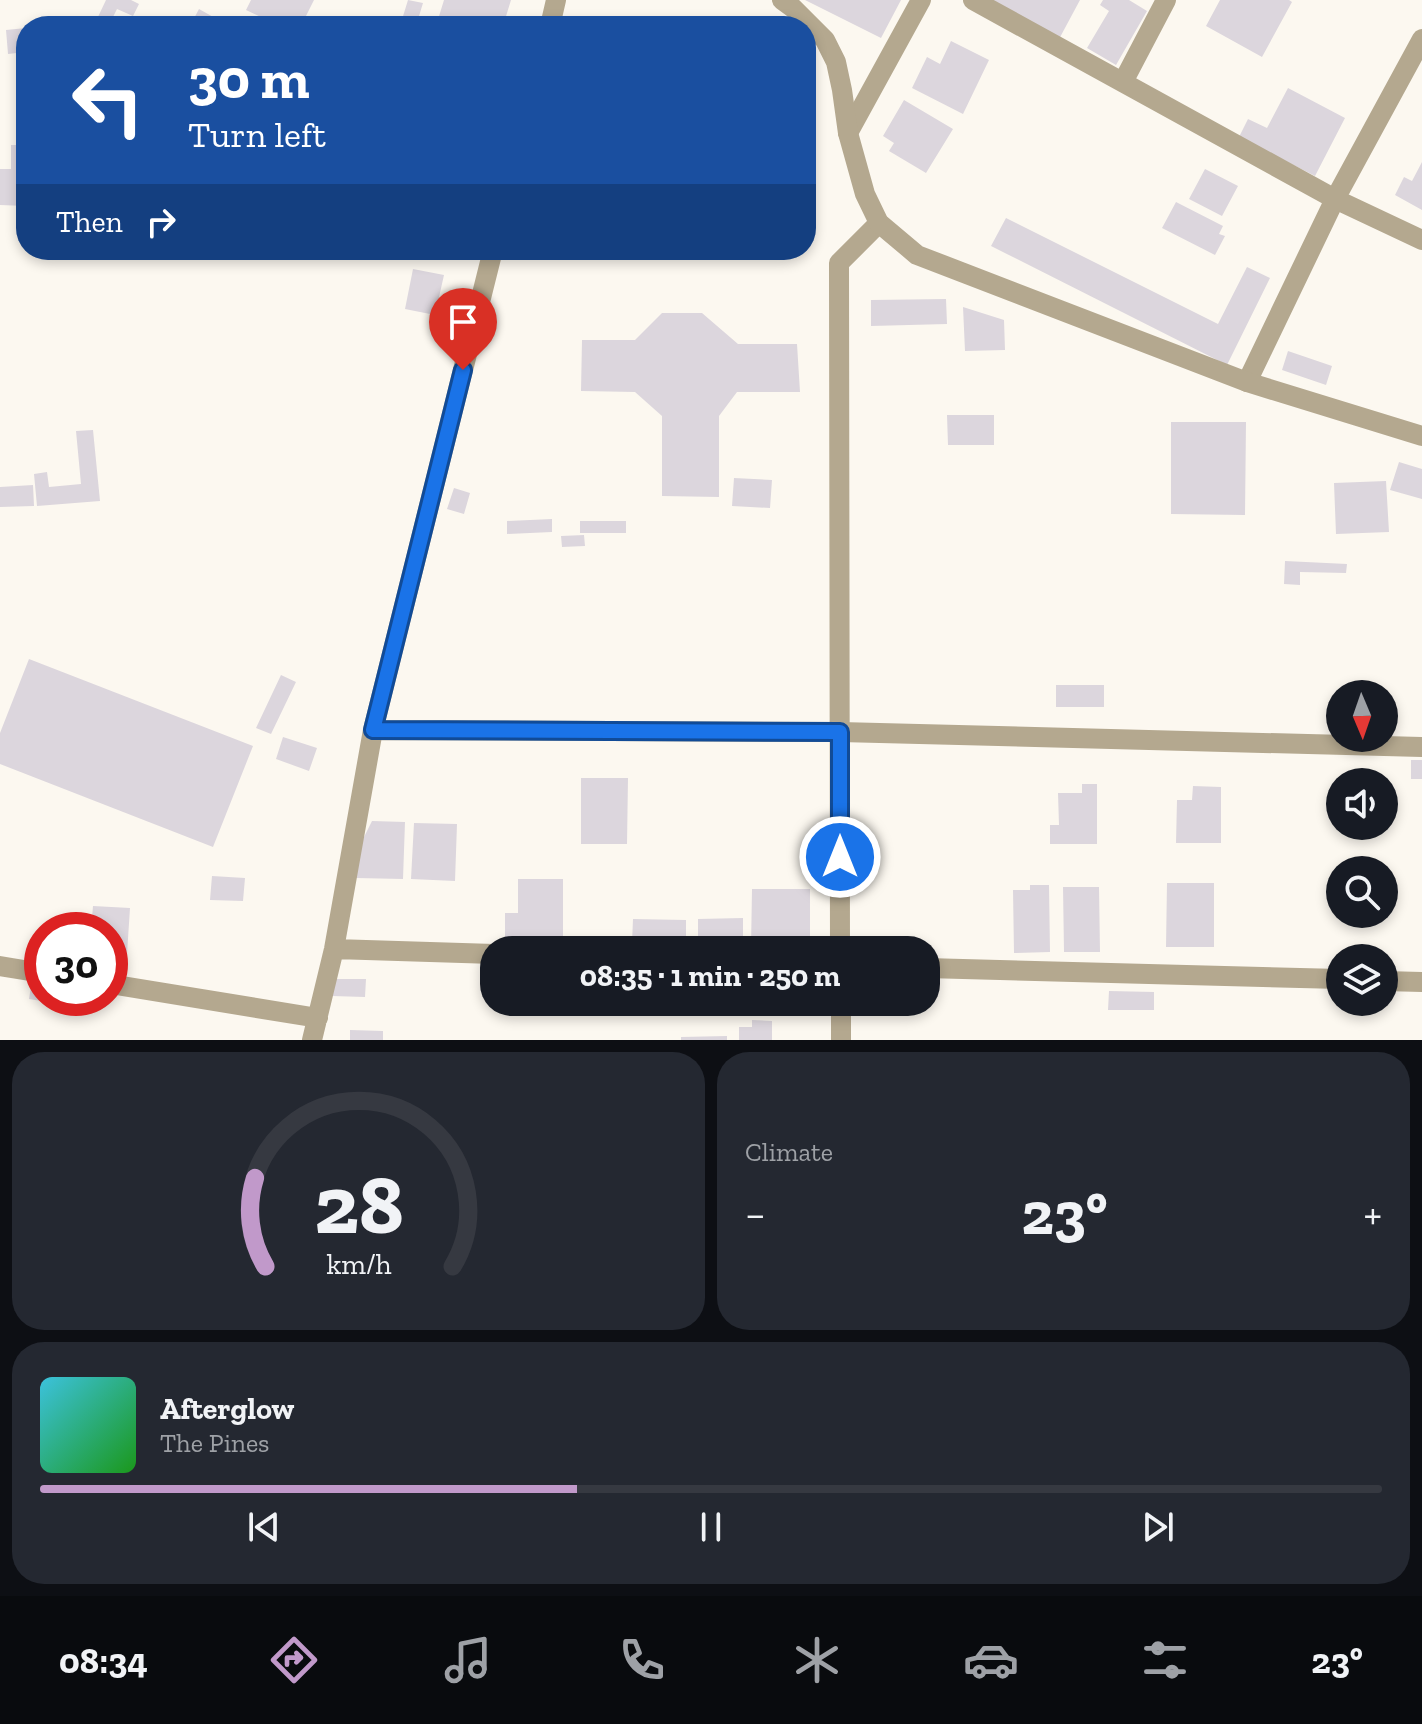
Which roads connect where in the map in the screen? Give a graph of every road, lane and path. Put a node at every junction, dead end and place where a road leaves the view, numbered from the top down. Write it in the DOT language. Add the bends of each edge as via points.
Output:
graph roads {
  1 [pos="782,0"];
  2 [pos="921,0"];
  3 [pos="973,0"];
  4 [pos="1166,0"];
  5 [pos="801,16"];
  6 [pos="816,31"];
  7 [pos="1422,39"];
  8 [pos="1123,82"];
  9 [pos="848,133"];
  10 [pos="1335,199"];
  11 [pos="879,223"];
  12 [pos="1422,240"];
  13 [pos="490,260"];
  14 [pos="1247,382"];
  15 [pos="1422,436"];
  16 [pos="373,730"];
  17 [pos="840,732"];
  18 [pos="1422,747"];
  19 [pos="840,936"];
  20 [pos="334,949"];
  21 [pos="480,954"];
  22 [pos="0,966"];
  23 [pos="940,968"];
  24 [pos="24,970"];
  25 [pos="1326,979"];
  26 [pos="1398,981"];
  27 [pos="1422,982"];
  28 [pos="128,987"];
  29 [pos="841,1016"];
  30 [pos="318,1018"];
  31 [pos="312,1040"];
  32 [pos="841,1040"];
  1 -- 5 [label="street"];
  2 -- 9 [label="street"];
  3 -- 8 [label="street"];
  4 -- 8 [label="street"];
  6 -- 9 [label="street" via="836,62"];
  7 -- 10 [label="street"];
  8 -- 10 [label="street"];
  9 -- 11 [label="street"];
  10 -- 12 [label="street"];
  10 -- 14 [label="street"];
  11 -- 14 [label="street" via="917,255"];
  11 -- 17 [label="street" via="839,263"];
  13 -- 16 [label="street"];
  14 -- 15 [label="street"];
  16 -- 17 [label="street"];
  16 -- 20 [label="street"];
  17 -- 18 [label="street"];
  17 -- 19 [label="street"];
  20 -- 21 [label="street"];
  20 -- 30 [label="street"];
  22 -- 24 [label="street"];
  23 -- 25 [label="street"];
  26 -- 27 [label="street"];
  28 -- 30 [label="street"];
  29 -- 32 [label="street"];
  30 -- 31 [label="street"];
}
